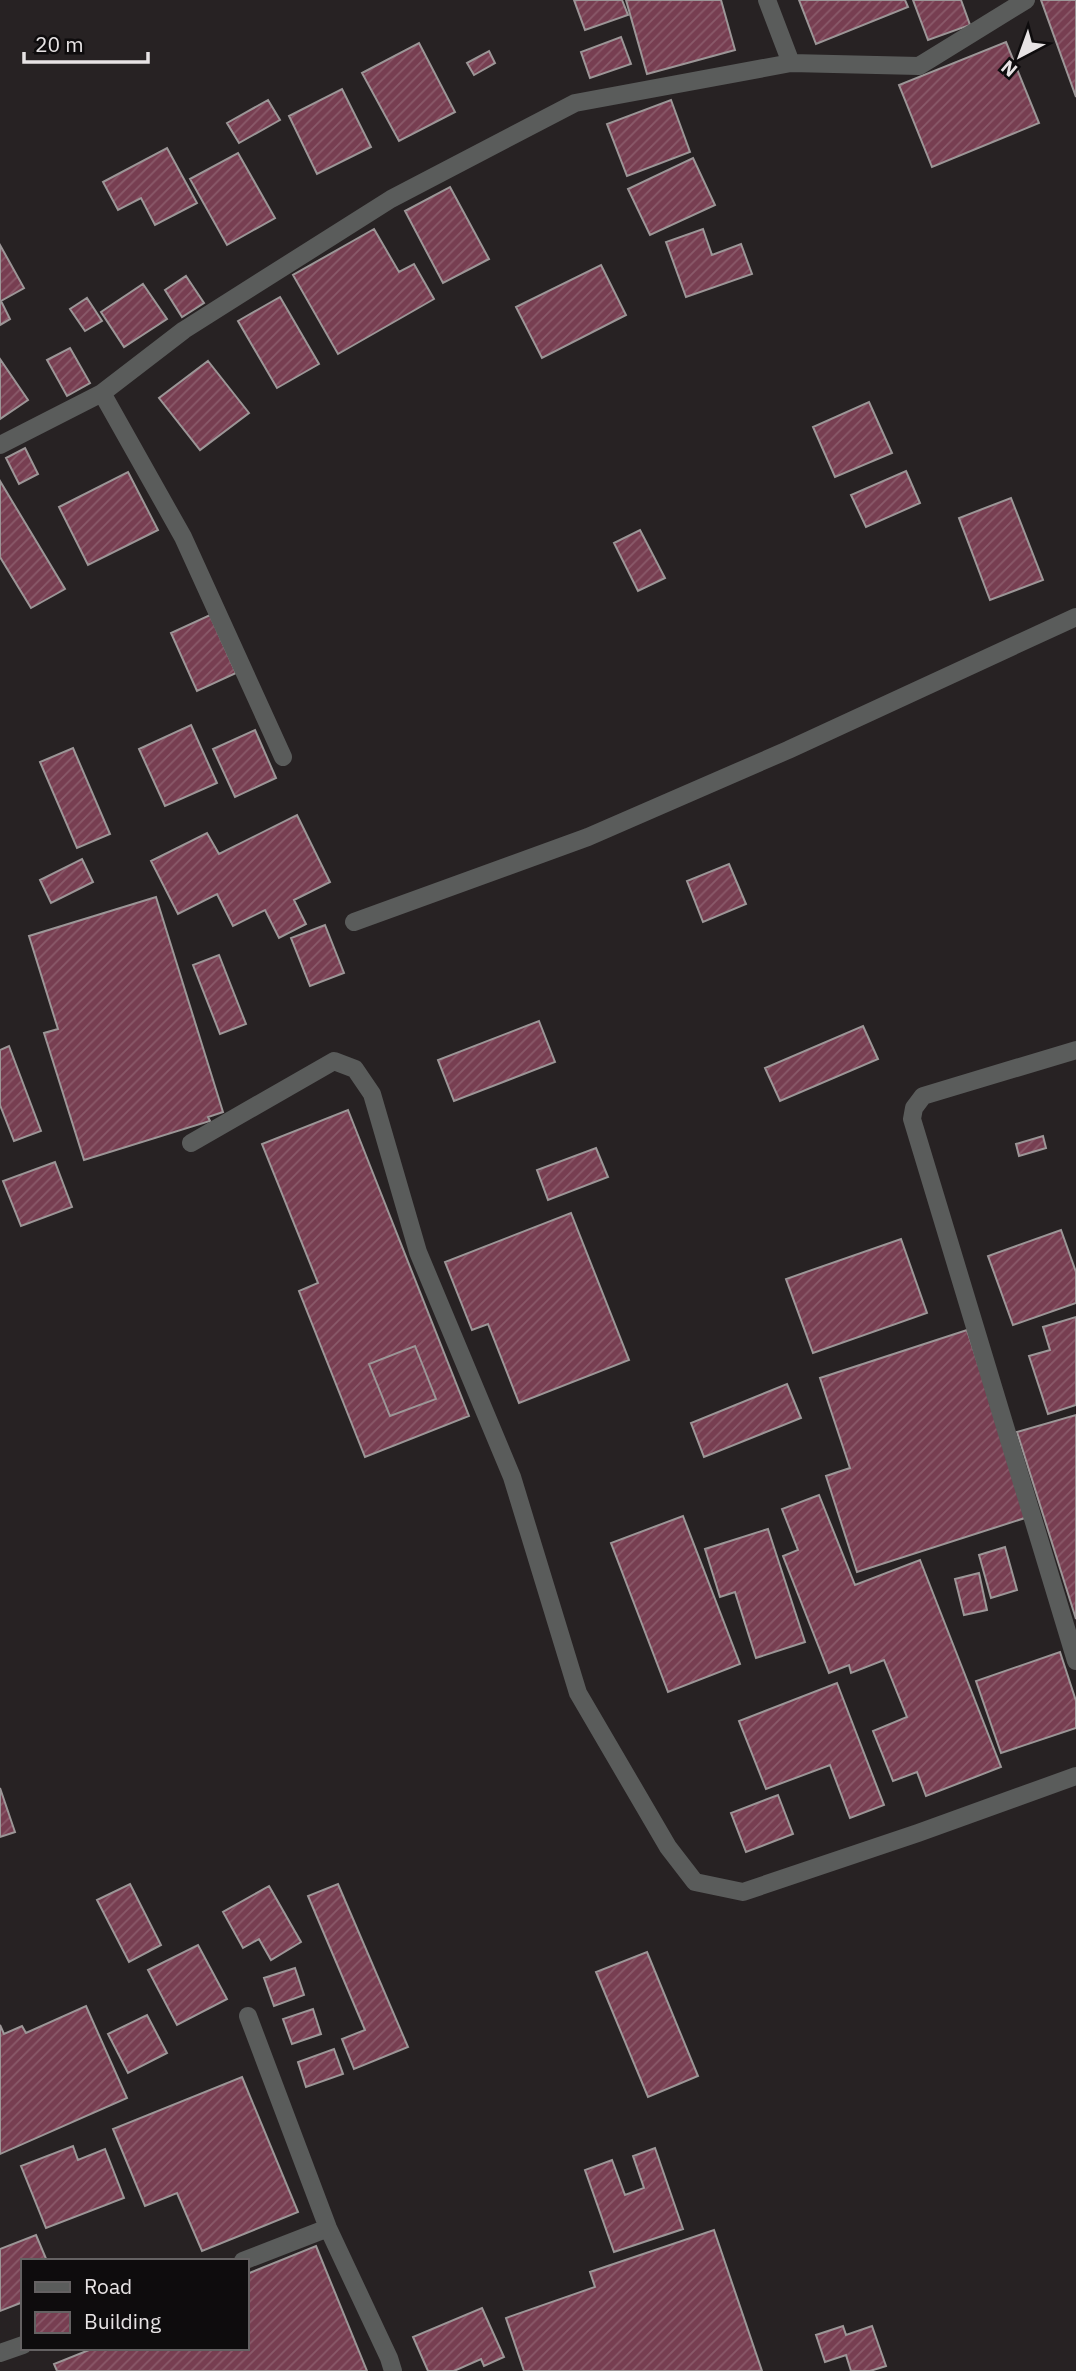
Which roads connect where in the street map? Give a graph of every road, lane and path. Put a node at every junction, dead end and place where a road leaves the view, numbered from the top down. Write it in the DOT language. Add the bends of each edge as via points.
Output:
graph roads {
  1 [pos="767,0"];
  2 [pos="1026,0"];
  3 [pos="791,63"];
  4 [pos="102,393"];
  5 [pos="0,445"];
  6 [pos="1076,617"];
  7 [pos="283,757"];
  8 [pos="354,922"];
  9 [pos="1076,1050"];
  10 [pos="191,1143"];
  11 [pos="1076,1661"];
  12 [pos="1076,1776"];
  13 [pos="248,2015"];
  14 [pos="328,2228"];
  15 [pos="248,2259"];
  16 [pos="21,2346"];
  17 [pos="0,2354"];
  18 [pos="393,2371"];
  1 -- 3 [label="street"];
  2 -- 3 [label="street" via="919,66"];
  3 -- 4 [label="street" via="575,103 391,199 184,330"];
  4 -- 5 [label="street"];
  4 -- 7 [label="street" via="183,537"];
  6 -- 8 [label="street" via="587,837"];
  9 -- 11 [label="street" via="923,1096 912,1119"];
  10 -- 12 [label="street" via="334,1061 355,1069 367,1086 418,1252 512,1476 579,1693 668,1847 695,1882 743,1892"];
  13 -- 14 [label="street"];
  14 -- 15 [label="street"];
  14 -- 18 [label="street"];
  16 -- 17 [label="street"];
}
